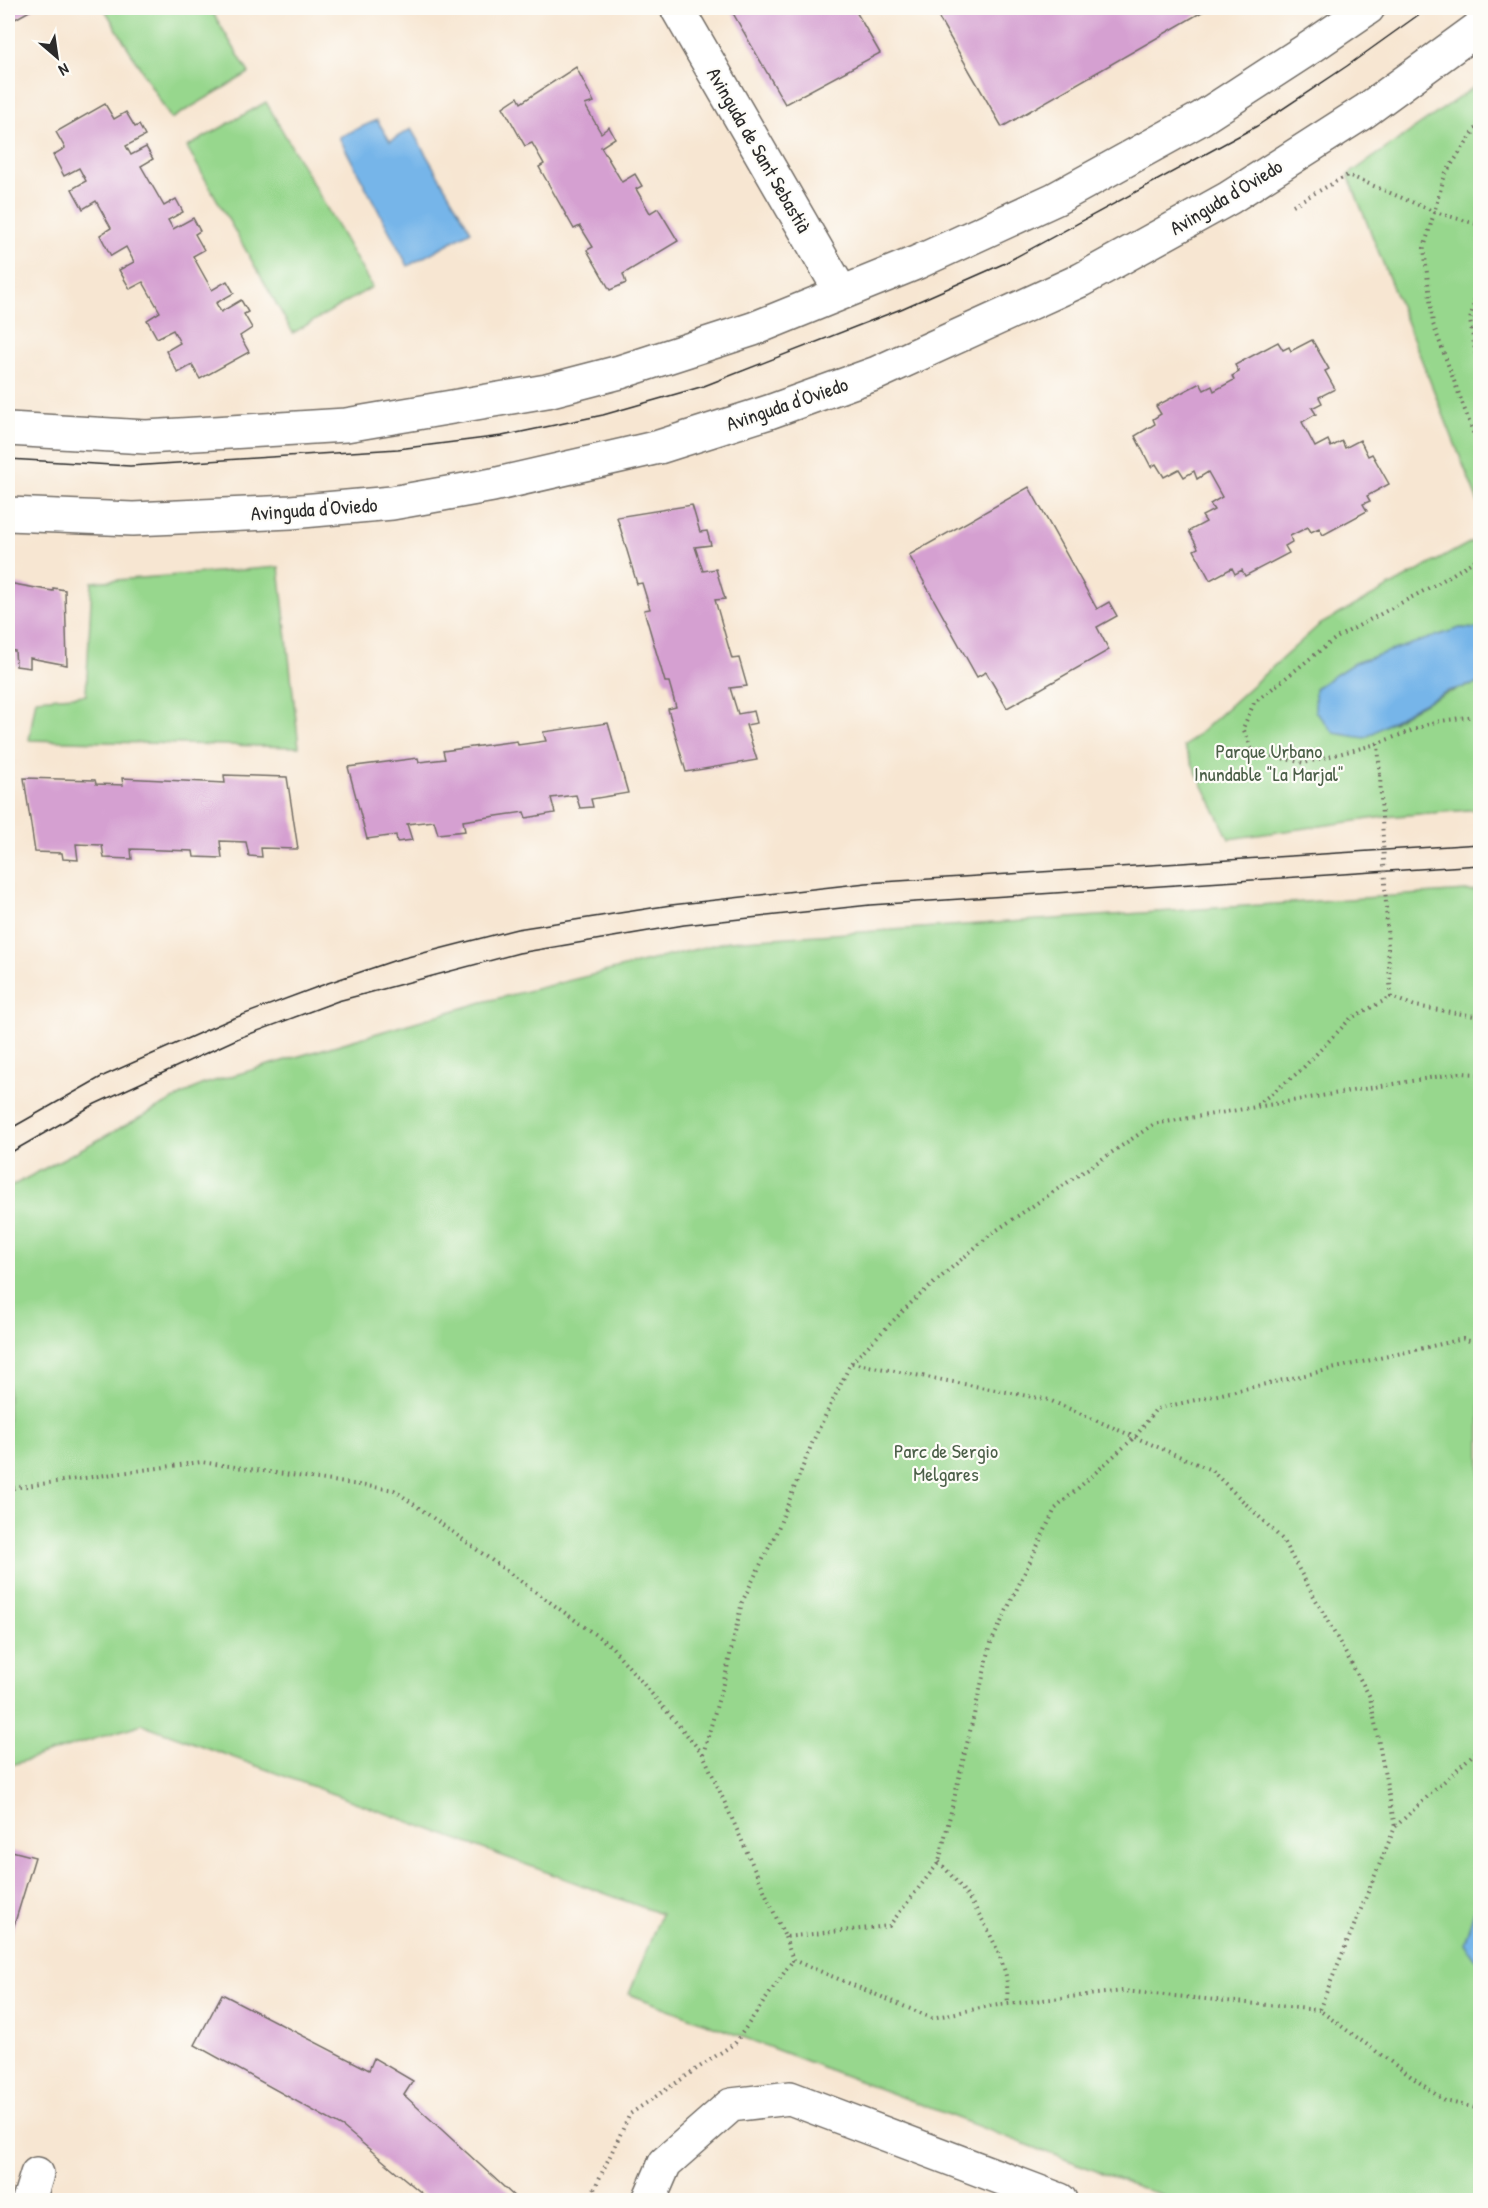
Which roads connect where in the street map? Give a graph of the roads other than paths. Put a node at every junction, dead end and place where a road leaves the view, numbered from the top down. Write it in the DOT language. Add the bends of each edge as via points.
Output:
graph roads {
  1 [pos="677,8"];
  2 [pos="1368,8"];
  3 [pos="1480,27"];
  4 [pos="841,292"];
  5 [pos="8,429"];
  6 [pos="8,514"];
  7 [pos="649,2200"];
  8 [pos="1060,2200"];
  1 -- 4 [label="street, Avinguda de Sant Sebastià"];
  2 -- 4 [label="street" via="1200,119 1055,199 918,262"];
  3 -- 6 [label="street, Avinguda d'Oviedo" via="1365,111 1229,198 1081,280 877,372 769,412 659,447 493,485 392,503 133,519"];
  4 -- 5 [label="street" via="753,328 620,372 547,391 346,425 146,437"];
  7 -- 8 [label="street" via="665,2163 731,2105 790,2098"];
}
